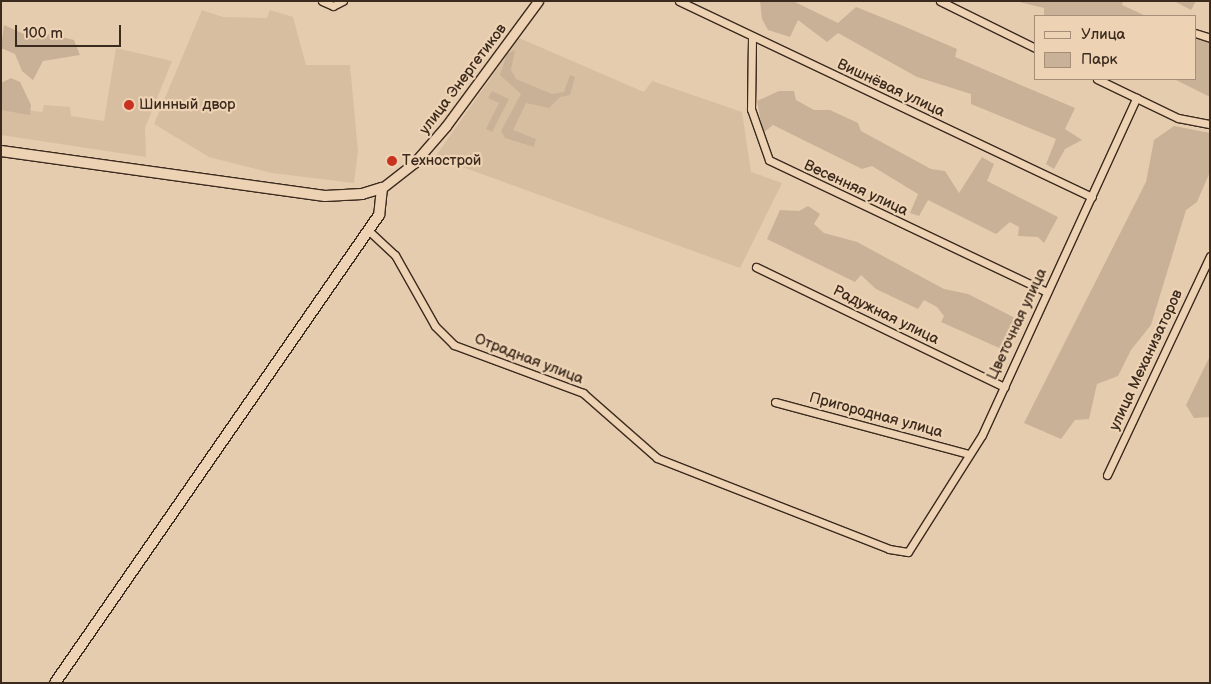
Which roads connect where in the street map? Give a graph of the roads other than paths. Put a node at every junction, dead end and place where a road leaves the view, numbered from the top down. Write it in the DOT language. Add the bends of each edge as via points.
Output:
graph roads {
  1 [pos="322,1"];
  2 [pos="343,1"];
  3 [pos="538,1"];
  4 [pos="679,1"];
  5 [pos="940,1"];
  6 [pos="1196,33"];
  7 [pos="752,38"];
  8 [pos="1210,38"];
  9 [pos="1034,48"];
  10 [pos="1099,80"];
  11 [pos="1136,98"];
  12 [pos="1210,124"];
  13 [pos="1,151"];
  14 [pos="382,188"];
  15 [pos="1092,197"];
  16 [pos="368,230"];
  17 [pos="1210,256"];
  18 [pos="756,267"];
  19 [pos="1047,292"];
  20 [pos="1004,387"];
  21 [pos="775,402"];
  22 [pos="969,454"];
  23 [pos="1107,475"];
  24 [pos="908,552"];
  25 [pos="55,683"];
  1 -- 2 [label="street" via="333,6"];
  3 -- 14 [label="street, улица Энергетиков" via="435,140"];
  4 -- 7 [label="street, Вишнёвая улица"];
  5 -- 9 [label="street"];
  6 -- 8 [label="street"];
  7 -- 15 [label="street, Вишнёвая улица"];
  7 -- 19 [label="street, Весенняя улица" via="751,109 769,160"];
  10 -- 11 [label="street"];
  11 -- 12 [label="street" via="1178,118"];
  11 -- 15 [label="street, Цветочная улица"];
  13 -- 14 [label="main road" via="325,196 362,194"];
  14 -- 16 [label="main road" via="382,207"];
  15 -- 19 [label="street, Цветочная улица"];
  16 -- 24 [label="street, Отрадная улица" via="395,255 435,326 454,345 583,393 657,458 889,549"];
  16 -- 25 [label="main road"];
  17 -- 23 [label="street, улица Механизаторов"];
  18 -- 20 [label="street, Радужная улица"];
  19 -- 20 [label="street, Цветочная улица"];
  20 -- 22 [label="street, Цветочная улица"];
  21 -- 22 [label="street, Пригородная улица"];
  22 -- 24 [label="street, Цветочная улица"];
}
